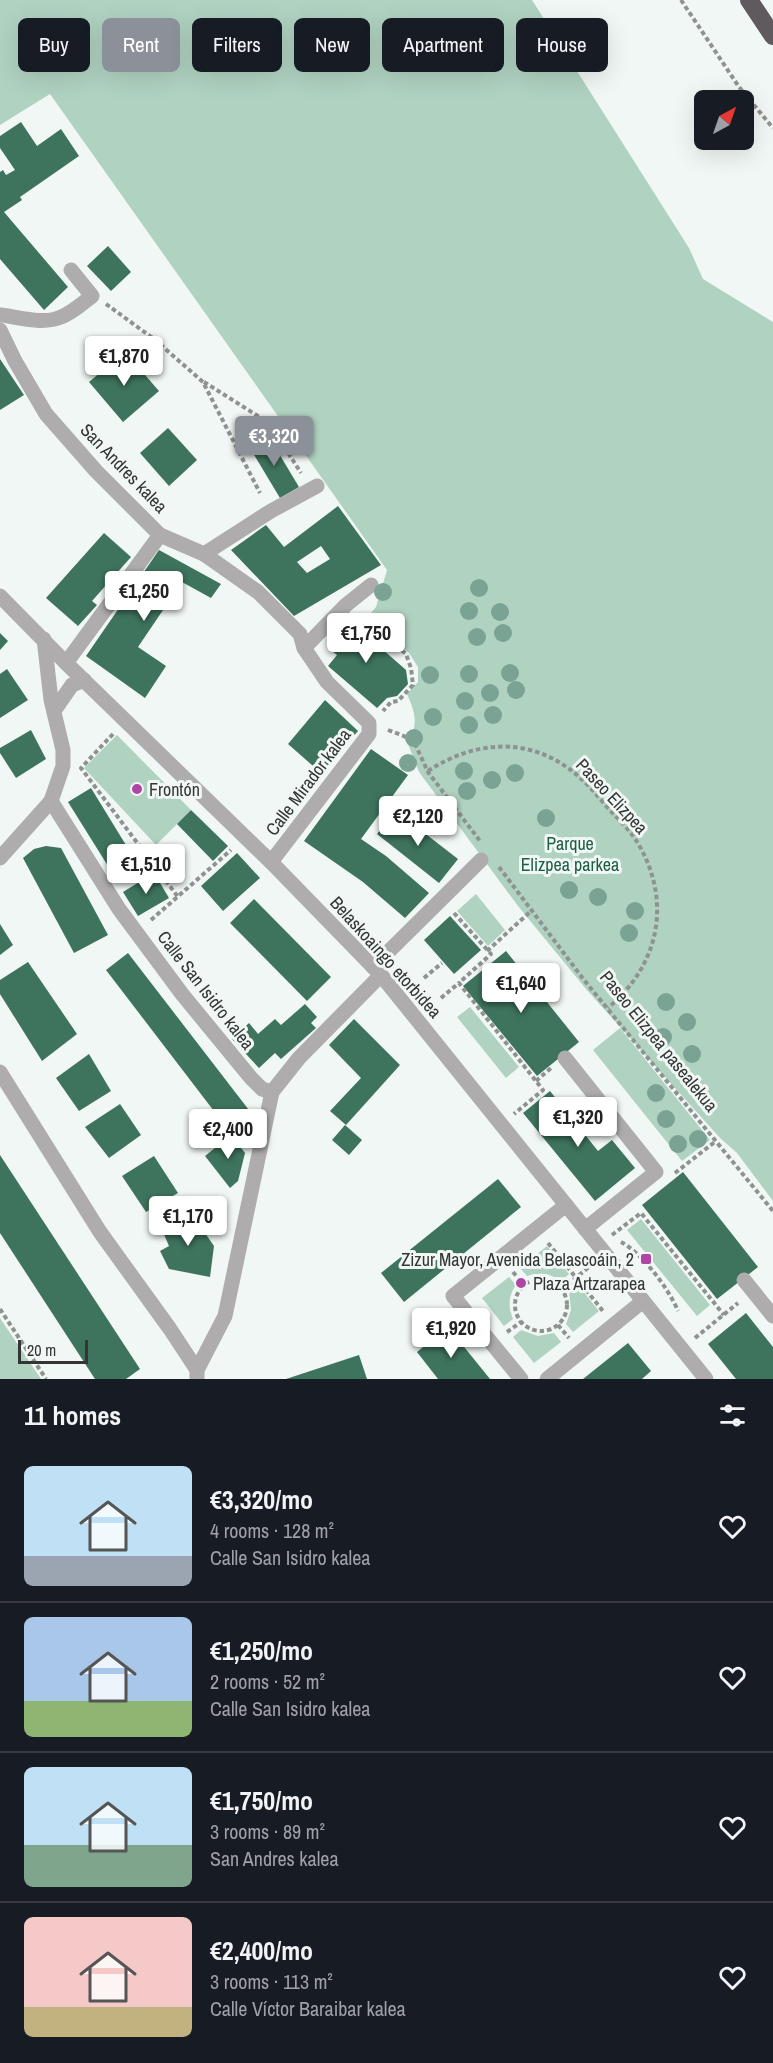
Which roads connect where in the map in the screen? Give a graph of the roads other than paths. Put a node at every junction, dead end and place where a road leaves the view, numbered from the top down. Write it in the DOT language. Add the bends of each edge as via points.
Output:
graph roads {
  1 [pos="748,0"];
  2 [pos="773,36"];
  3 [pos="71,270"];
  4 [pos="0,315"];
  5 [pos="0,330"];
  6 [pos="314,488"];
  7 [pos="160,535"];
  8 [pos="204,554"];
  9 [pos="371,585"];
  10 [pos="0,596"];
  11 [pos="44,639"];
  12 [pos="304,648"];
  13 [pos="66,663"];
  14 [pos="84,680"];
  15 [pos="54,711"];
  16 [pos="376,722"];
  17 [pos="51,801"];
  18 [pos="486,855"];
  19 [pos="0,858"];
  20 [pos="271,862"];
  21 [pos="377,971"];
  22 [pos="565,1058"];
  23 [pos="0,1072"];
  24 [pos="0,1085"];
  25 [pos="272,1092"];
  26 [pos="21,1107"];
  27 [pos="566,1205"];
  28 [pos="585,1228"];
  29 [pos="744,1280"];
  30 [pos="643,1302"];
  31 [pos="773,1316"];
  32 [pos="197,1375"];
  33 [pos="521,1379"];
  34 [pos="547,1379"];
  35 [pos="706,1379"];
  1 -- 2 [label="highway"];
  3 -- 4 [label="street" via="92,296 61,318 46,321"];
  5 -- 7 [label="street, San Andres kalea" via="46,414"];
  6 -- 8 [label="street"];
  7 -- 8 [label="street, San Andres kalea"];
  7 -- 13 [label="street"];
  8 -- 12 [label="street, San Andres kalea" via="258,592 300,634"];
  9 -- 12 [label="street" via="346,604"];
  10 -- 11 [label="street, Belaskoaingo etorbidea"];
  11 -- 13 [label="street, Belaskoaingo etorbidea"];
  11 -- 15 [label="street"];
  12 -- 16 [label="street, San Andres kalea" via="327,682"];
  13 -- 14 [label="street, Belaskoaingo etorbidea"];
  14 -- 15 [label="street" via="72,685"];
  14 -- 20 [label="street, Belaskoaingo etorbidea"];
  15 -- 17 [label="street" via="63,766"];
  16 -- 20 [label="street, Calle Mirador kalea"];
  17 -- 19 [label="street"];
  17 -- 25 [label="street, Calle San Isidro kalea" via="119,909 168,976 251,1078 262,1089"];
  18 -- 21 [label="street"];
  20 -- 21 [label="street, Belaskoaingo etorbidea"];
  21 -- 25 [label="street"];
  21 -- 27 [label="street, Belaskoaingo etorbidea"];
  22 -- 28 [label="street" via="656,1172"];
  23 -- 26 [label="street"];
  24 -- 26 [label="street"];
  25 -- 32 [label="street" via="225,1316"];
  26 -- 32 [label="street"];
  27 -- 28 [label="street, Belaskoaingo etorbidea"];
  27 -- 33 [label="street" via="453,1296"];
  28 -- 30 [label="street, Belaskoaingo etorbidea"];
  29 -- 31 [label="street"];
  30 -- 34 [label="street"];
  30 -- 35 [label="street, Belaskoaingo etorbidea"];
}
